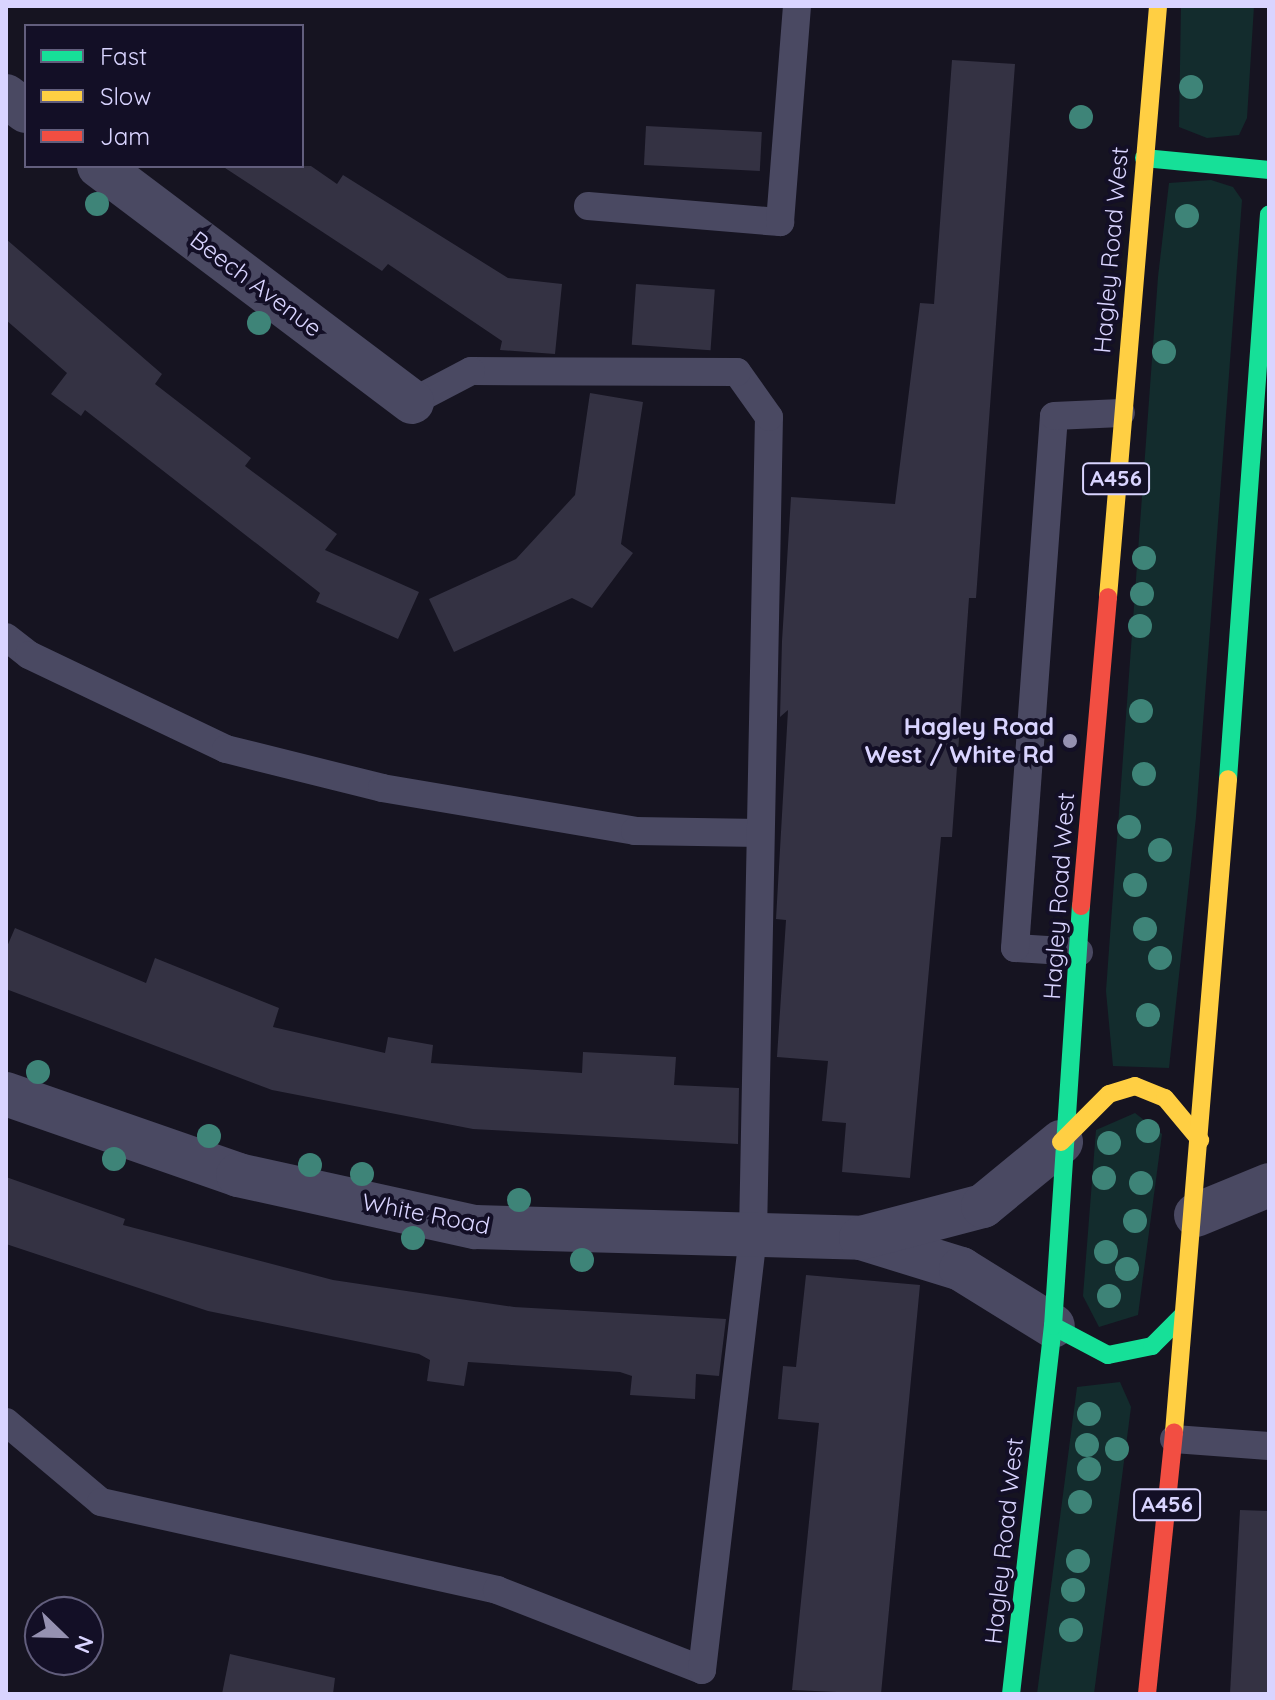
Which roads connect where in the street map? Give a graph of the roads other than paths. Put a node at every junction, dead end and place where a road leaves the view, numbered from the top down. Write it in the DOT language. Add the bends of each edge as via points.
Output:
graph roads {
  1 [pos="797,6"];
  2 [pos="1158,6"];
  3 [pos="6,96"];
  4 [pos="24,110"];
  5 [pos="1144,158"];
  6 [pos="102,168"];
  7 [pos="1269,170"];
  8 [pos="588,206"];
  9 [pos="1269,214"];
  10 [pos="412,402"];
  11 [pos="1121,413"];
  12 [pos="6,637"];
  13 [pos="760,833"];
  14 [pos="1079,952"];
  15 [pos="6,1094"];
  16 [pos="1200,1140"];
  17 [pos="1061,1142"];
  18 [pos="1269,1185"];
  19 [pos="1196,1215"];
  20 [pos="753,1234"];
  21 [pos="861,1238"];
  22 [pos="1183,1315"];
  23 [pos="1053,1326"];
  24 [pos="6,1422"];
  25 [pos="1174,1439"];
  26 [pos="1269,1446"];
  27 [pos="1011,1694"];
  28 [pos="1147,1694"];
  1 -- 8 [label="lane" via="780,222"];
  2 -- 5 [label="highway, Hagley Road West / A456"];
  3 -- 4 [label="street"];
  5 -- 7 [label="highway"];
  5 -- 11 [label="highway, Hagley Road West / A456"];
  6 -- 10 [label="street, Beech Avenue"];
  9 -- 16 [label="highway, A456"];
  10 -- 13 [label="lane" via="471,371 737,372 769,417"];
  11 -- 14 [label="highway, Hagley Road West / A456"];
  11 -- 14 [label="lane" via="1054,416 1015,948"];
  12 -- 13 [label="lane" via="29,655 226,749 382,788 635,831"];
  13 -- 20 [label="lane"];
  14 -- 17 [label="highway, Hagley Road West / A456"];
  15 -- 20 [label="street, White Road" via="238,1175 475,1227"];
  16 -- 17 [label="highway" via="1165,1098 1135,1086 1109,1094"];
  16 -- 19 [label="highway, A456"];
  17 -- 21 [label="street, White Road" via="983,1206"];
  17 -- 23 [label="highway, Hagley Road West / A456"];
  18 -- 19 [label="street"];
  19 -- 22 [label="highway, A456"];
  20 -- 21 [label="street, White Road"];
  20 -- 24 [label="lane" via="702,1670 497,1590 101,1502"];
  21 -- 23 [label="street, White Road" via="961,1269"];
  22 -- 23 [label="highway" via="1152,1346 1108,1355"];
  22 -- 25 [label="highway, A456"];
  23 -- 27 [label="highway, Hagley Road West / A456"];
  25 -- 26 [label="lane"];
  25 -- 28 [label="highway, A456"];
}
